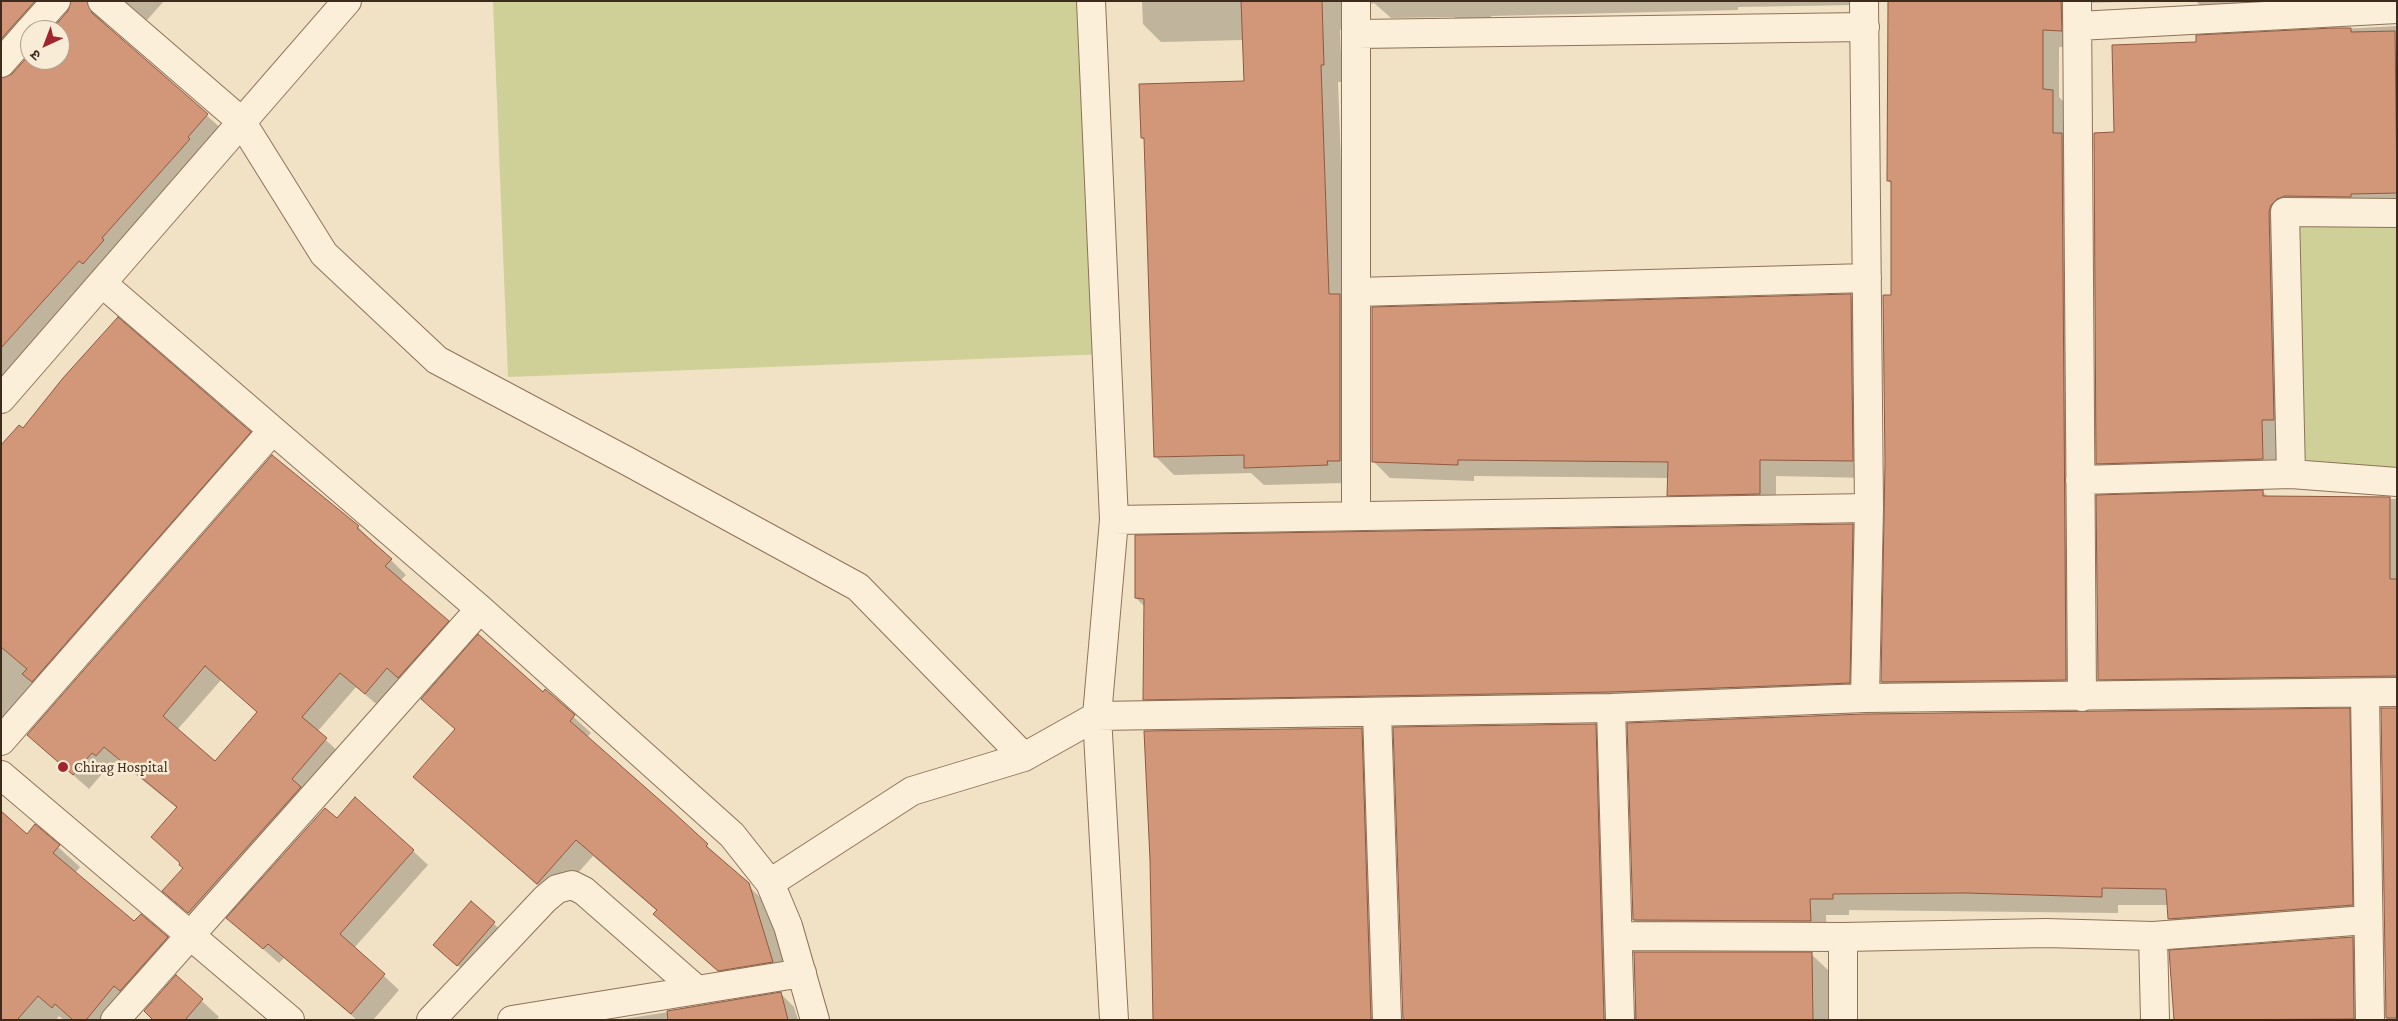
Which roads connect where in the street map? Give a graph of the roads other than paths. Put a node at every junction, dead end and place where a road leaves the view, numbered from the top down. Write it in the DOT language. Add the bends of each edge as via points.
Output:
graph roads {
  1 [pos="56,1"];
  2 [pos="102,1"];
  3 [pos="347,1"];
  4 [pos="1091,1"];
  5 [pos="1356,1"];
  6 [pos="2397,9"];
  7 [pos="1865,14"];
  8 [pos="2077,14"];
  9 [pos="39,20"];
  10 [pos="1357,34"];
  11 [pos="20,41"];
  12 [pos="1,63"];
  13 [pos="241,121"];
  14 [pos="2397,213"];
  15 [pos="1867,278"];
  16 [pos="102,283"];
  17 [pos="1356,292"];
  18 [pos="1,398"];
  19 [pos="272,430"];
  20 [pos="2290,474"];
  21 [pos="2080,480"];
  22 [pos="2397,482"];
  23 [pos="1869,508"];
  24 [pos="1356,516"];
  25 [pos="1114,520"];
  26 [pos="480,609"];
  27 [pos="2397,692"];
  28 [pos="2365,694"];
  29 [pos="2082,697"];
  30 [pos="1865,698"];
  31 [pos="1611,708"];
  32 [pos="1377,712"];
  33 [pos="1097,716"];
  34 [pos="1,741"];
  35 [pos="1024,757"];
  36 [pos="1,775"];
  37 [pos="770,883"];
  38 [pos="2367,920"];
  39 [pos="190,935"];
  40 [pos="1619,936"];
  41 [pos="2153,936"];
  42 [pos="1843,937"];
  43 [pos="802,973"];
  44 [pos="697,990"];
  45 [pos="115,1020"];
  46 [pos="290,1020"];
  47 [pos="430,1020"];
  48 [pos="512,1020"];
  49 [pos="815,1020"];
  50 [pos="1114,1020"];
  51 [pos="1387,1020"];
  52 [pos="1620,1020"];
  53 [pos="1844,1020"];
  54 [pos="2155,1020"];
  55 [pos="2370,1020"];
  1 -- 9 [label="street"];
  2 -- 13 [label="street"];
  3 -- 13 [label="street"];
  4 -- 25 [label="street"];
  5 -- 10 [label="street"];
  6 -- 8 [label="street"];
  7 -- 10 [label="street"];
  7 -- 15 [label="street"];
  8 -- 21 [label="street"];
  10 -- 17 [label="street"];
  11 -- 12 [label="street"];
  13 -- 16 [label="street"];
  13 -- 35 [label="street" via="324,254 437,360 858,587"];
  14 -- 20 [label="street" via="2285,212"];
  15 -- 17 [label="street"];
  15 -- 23 [label="street"];
  16 -- 18 [label="street"];
  16 -- 19 [label="street"];
  17 -- 24 [label="street"];
  19 -- 26 [label="street"];
  19 -- 34 [label="street"];
  20 -- 21 [label="street"];
  20 -- 22 [label="street"];
  21 -- 29 [label="street"];
  23 -- 24 [label="street"];
  23 -- 30 [label="street"];
  24 -- 25 [label="street"];
  25 -- 33 [label="street"];
  26 -- 37 [label="street" via="732,835"];
  26 -- 39 [label="street"];
  27 -- 28 [label="street"];
  28 -- 29 [label="street"];
  28 -- 38 [label="street"];
  29 -- 30 [label="street"];
  30 -- 31 [label="street"];
  31 -- 32 [label="street"];
  31 -- 40 [label="street"];
  32 -- 33 [label="street"];
  32 -- 51 [label="street"];
  33 -- 35 [label="street"];
  33 -- 50 [label="street"];
  35 -- 37 [label="street" via="912,791"];
  36 -- 39 [label="street"];
  37 -- 43 [label="street" via="788,926"];
  38 -- 41 [label="street"];
  38 -- 55 [label="street"];
  39 -- 45 [label="street"];
  39 -- 46 [label="street"];
  40 -- 42 [label="street"];
  40 -- 52 [label="street"];
  41 -- 42 [label="street" via="2046,933"];
  41 -- 54 [label="street"];
  42 -- 53 [label="street"];
  43 -- 44 [label="street"];
  43 -- 49 [label="street"];
  44 -- 47 [label="street" via="572,885 556,888"];
  44 -- 48 [label="street"];
}
